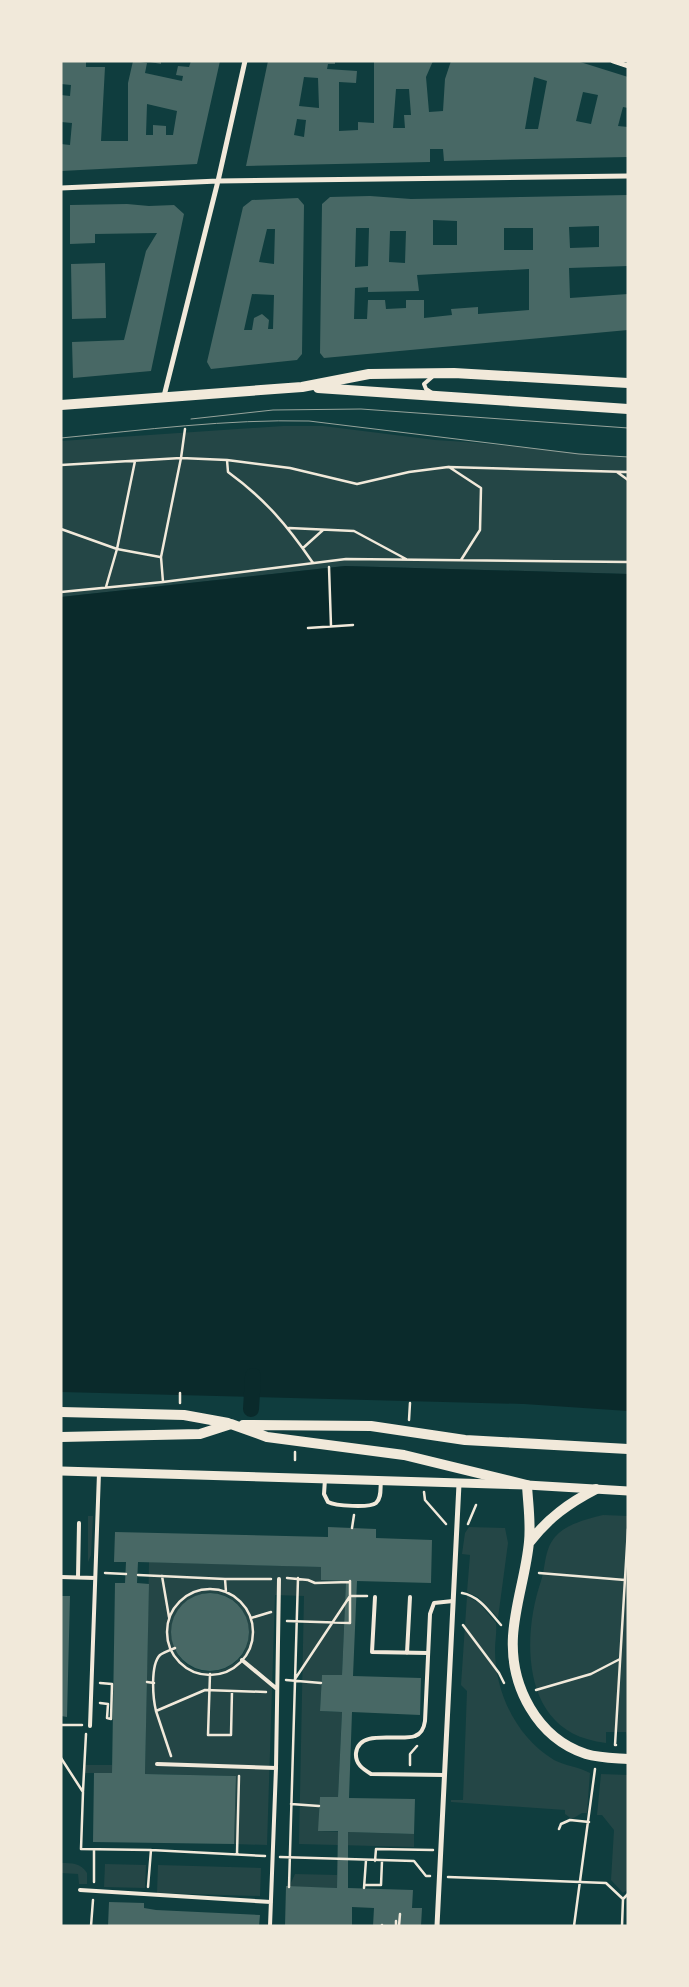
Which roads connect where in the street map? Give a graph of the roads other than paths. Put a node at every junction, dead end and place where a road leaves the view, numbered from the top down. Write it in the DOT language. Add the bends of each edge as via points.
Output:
graph roads {
  1 [pos="245,61"];
  2 [pos="613,61"];
  3 [pos="628,66"];
  4 [pos="628,176"];
  5 [pos="218,181"];
  6 [pos="61,188"];
  7 [pos="454,373"];
  8 [pos="628,383"];
  9 [pos="302,387"];
  10 [pos="164,396"];
  11 [pos="451,397"];
  12 [pos="61,405"];
  13 [pos="628,409"];
  14 [pos="61,1412"];
  15 [pos="231,1424"];
  16 [pos="61,1436"];
  17 [pos="628,1449"];
  18 [pos="61,1472"];
  19 [pos="99,1472"];
  20 [pos="325,1479"];
  21 [pos="381,1480"];
  22 [pos="459,1484"];
  23 [pos="527,1485"];
  24 [pos="596,1489"];
  25 [pos="628,1491"];
  26 [pos="79,1523"];
  27 [pos="529,1542"];
  28 [pos="61,1576"];
  29 [pos="78,1577"];
  30 [pos="95,1578"];
  31 [pos="279,1579"];
  32 [pos="375,1597"];
  33 [pos="410,1597"];
  34 [pos="453,1601"];
  35 [pos="407,1653"];
  36 [pos="428,1653"];
  37 [pos="242,1660"];
  38 [pos="277,1690"];
  39 [pos="90,1726"];
  40 [pos="628,1759"];
  41 [pos="157,1764"];
  42 [pos="276,1768"];
  43 [pos="444,1775"];
  44 [pos="80,1890"];
  45 [pos="270,1902"];
  46 [pos="270,1926"];
  47 [pos="437,1926"];
  1 -- 5 [label="street"];
  2 -- 3 [label="street"];
  4 -- 5 [label="street"];
  5 -- 6 [label="street"];
  5 -- 10 [label="street"];
  7 -- 8 [label="main road"];
  7 -- 9 [label="main road" via="369,374"];
  7 -- 11 [label="lane" via="434,376 424,384 431,392"];
  9 -- 10 [label="main road"];
  9 -- 11 [label="main road"];
  10 -- 12 [label="main road"];
  11 -- 13 [label="main road"];
  14 -- 15 [label="main road" via="184,1415"];
  15 -- 16 [label="main road" via="200,1434"];
  15 -- 17 [label="main road" via="371,1426 465,1440"];
  15 -- 23 [label="main road" via="267,1437 404,1455"];
  18 -- 19 [label="street"];
  19 -- 20 [label="street"];
  19 -- 30 [label="lane"];
  20 -- 21 [label="street"];
  20 -- 21 [label="lane" via="324,1494 328,1502 367,1506 375,1505 379,1500"];
  21 -- 22 [label="street"];
  22 -- 23 [label="street"];
  22 -- 34 [label="street"];
  23 -- 24 [label="street"];
  23 -- 27 [label="main road"];
  24 -- 25 [label="street"];
  24 -- 27 [label="main road" via="563,1507"];
  26 -- 29 [label="lane"];
  27 -- 40 [label="main road" via="513,1638 515,1667 524,1697 542,1726 561,1742 586,1754"];
  28 -- 29 [label="lane"];
  29 -- 30 [label="lane"];
  30 -- 39 [label="lane"];
  31 -- 38 [label="lane"];
  32 -- 35 [label="lane" via="372,1652"];
  33 -- 35 [label="lane"];
  34 -- 36 [label="lane" via="434,1602 430,1614"];
  34 -- 43 [label="street"];
  35 -- 36 [label="lane"];
  36 -- 43 [label="lane" via="424,1727 412,1737 370,1738 359,1746 357,1762 371,1774"];
  37 -- 38 [label="lane"];
  38 -- 42 [label="lane"];
  41 -- 42 [label="lane"];
  42 -- 45 [label="lane"];
  43 -- 47 [label="street"];
  44 -- 45 [label="lane"];
  45 -- 46 [label="lane"];
}
